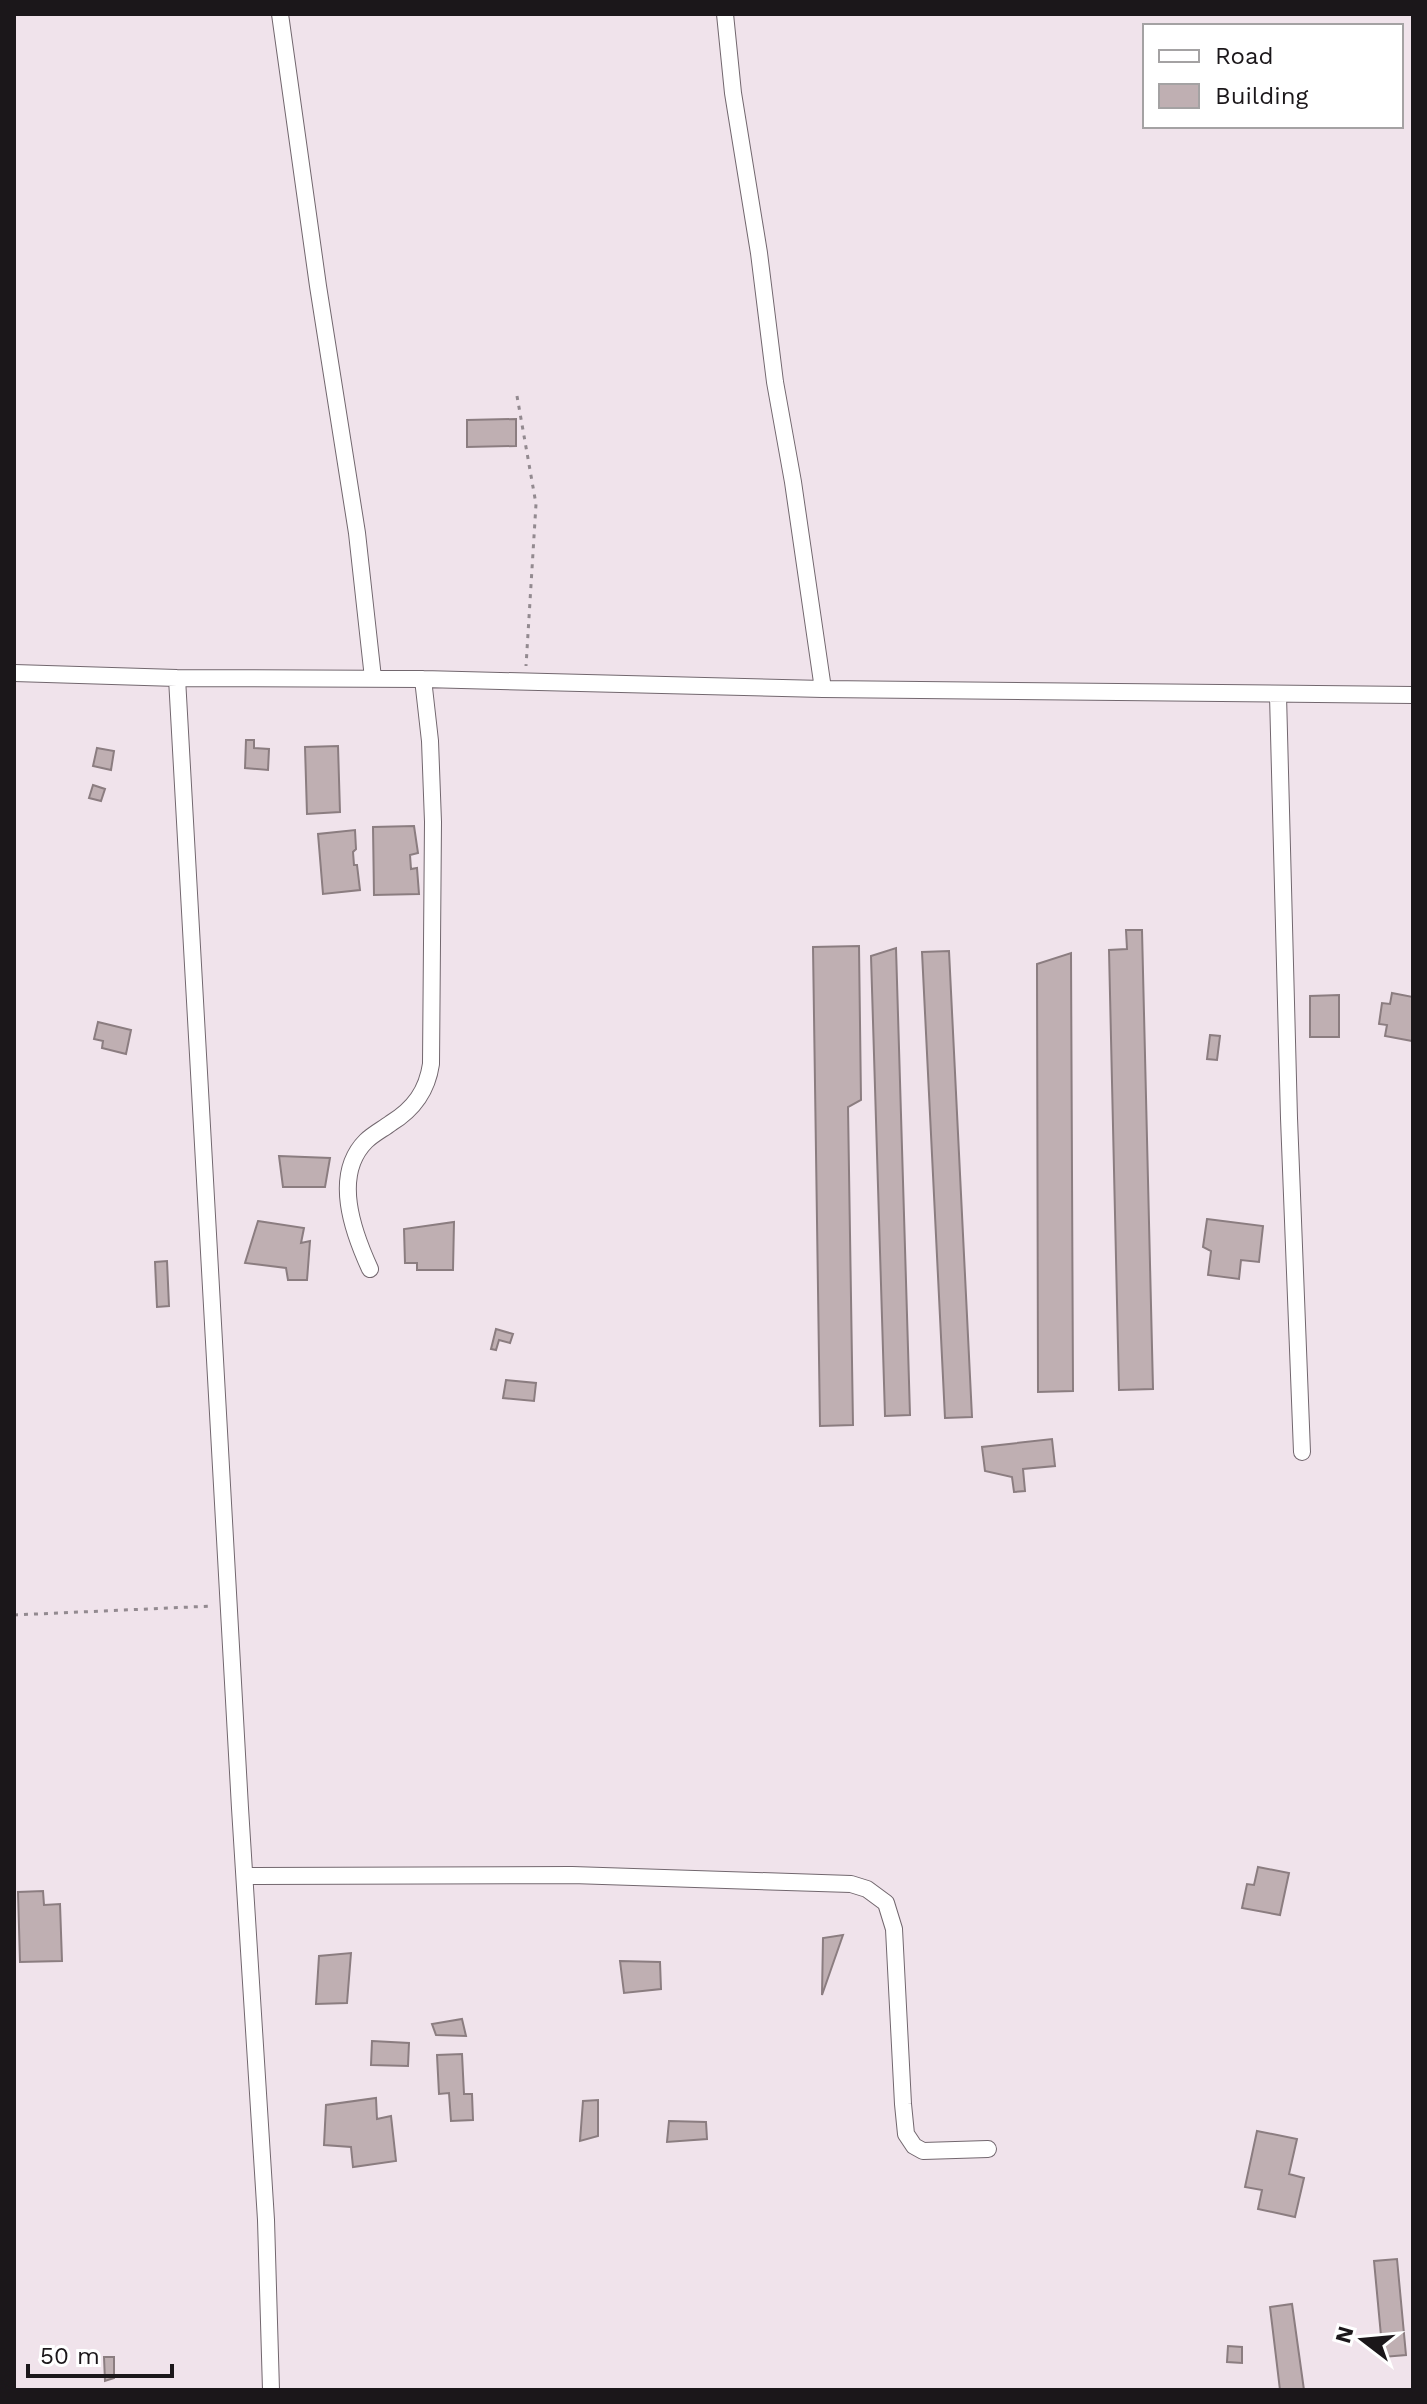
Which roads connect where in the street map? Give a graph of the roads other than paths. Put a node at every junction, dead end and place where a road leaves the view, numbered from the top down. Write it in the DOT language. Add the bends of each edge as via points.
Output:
graph roads {
  1 [pos="280,14"];
  2 [pos="725,14"];
  3 [pos="14,673"];
  4 [pos="177,678"];
  5 [pos="373,678"];
  6 [pos="423,679"];
  7 [pos="823,689"];
  8 [pos="1278,695"];
  9 [pos="1413,695"];
  10 [pos="370,1269"];
  11 [pos="1302,1452"];
  12 [pos="245,1876"];
  13 [pos="988,2149"];
  14 [pos="271,2390"];
  1 -- 5 [label="street" via="357,533"];
  2 -- 7 [label="street"];
  3 -- 4 [label="street"];
  4 -- 5 [label="street"];
  4 -- 12 [label="street"];
  5 -- 6 [label="street"];
  6 -- 7 [label="street"];
  6 -- 10 [label="street" via="433,822 431,1064 415,1104 366,1140 351,1166 350,1207"];
  7 -- 8 [label="street"];
  8 -- 9 [label="street"];
  8 -- 11 [label="street"];
  12 -- 13 [label="street" via="572,1875 851,1884 867,1889 886,1903 894,1929 906,2134 923,2151"];
  12 -- 14 [label="street"];
}
